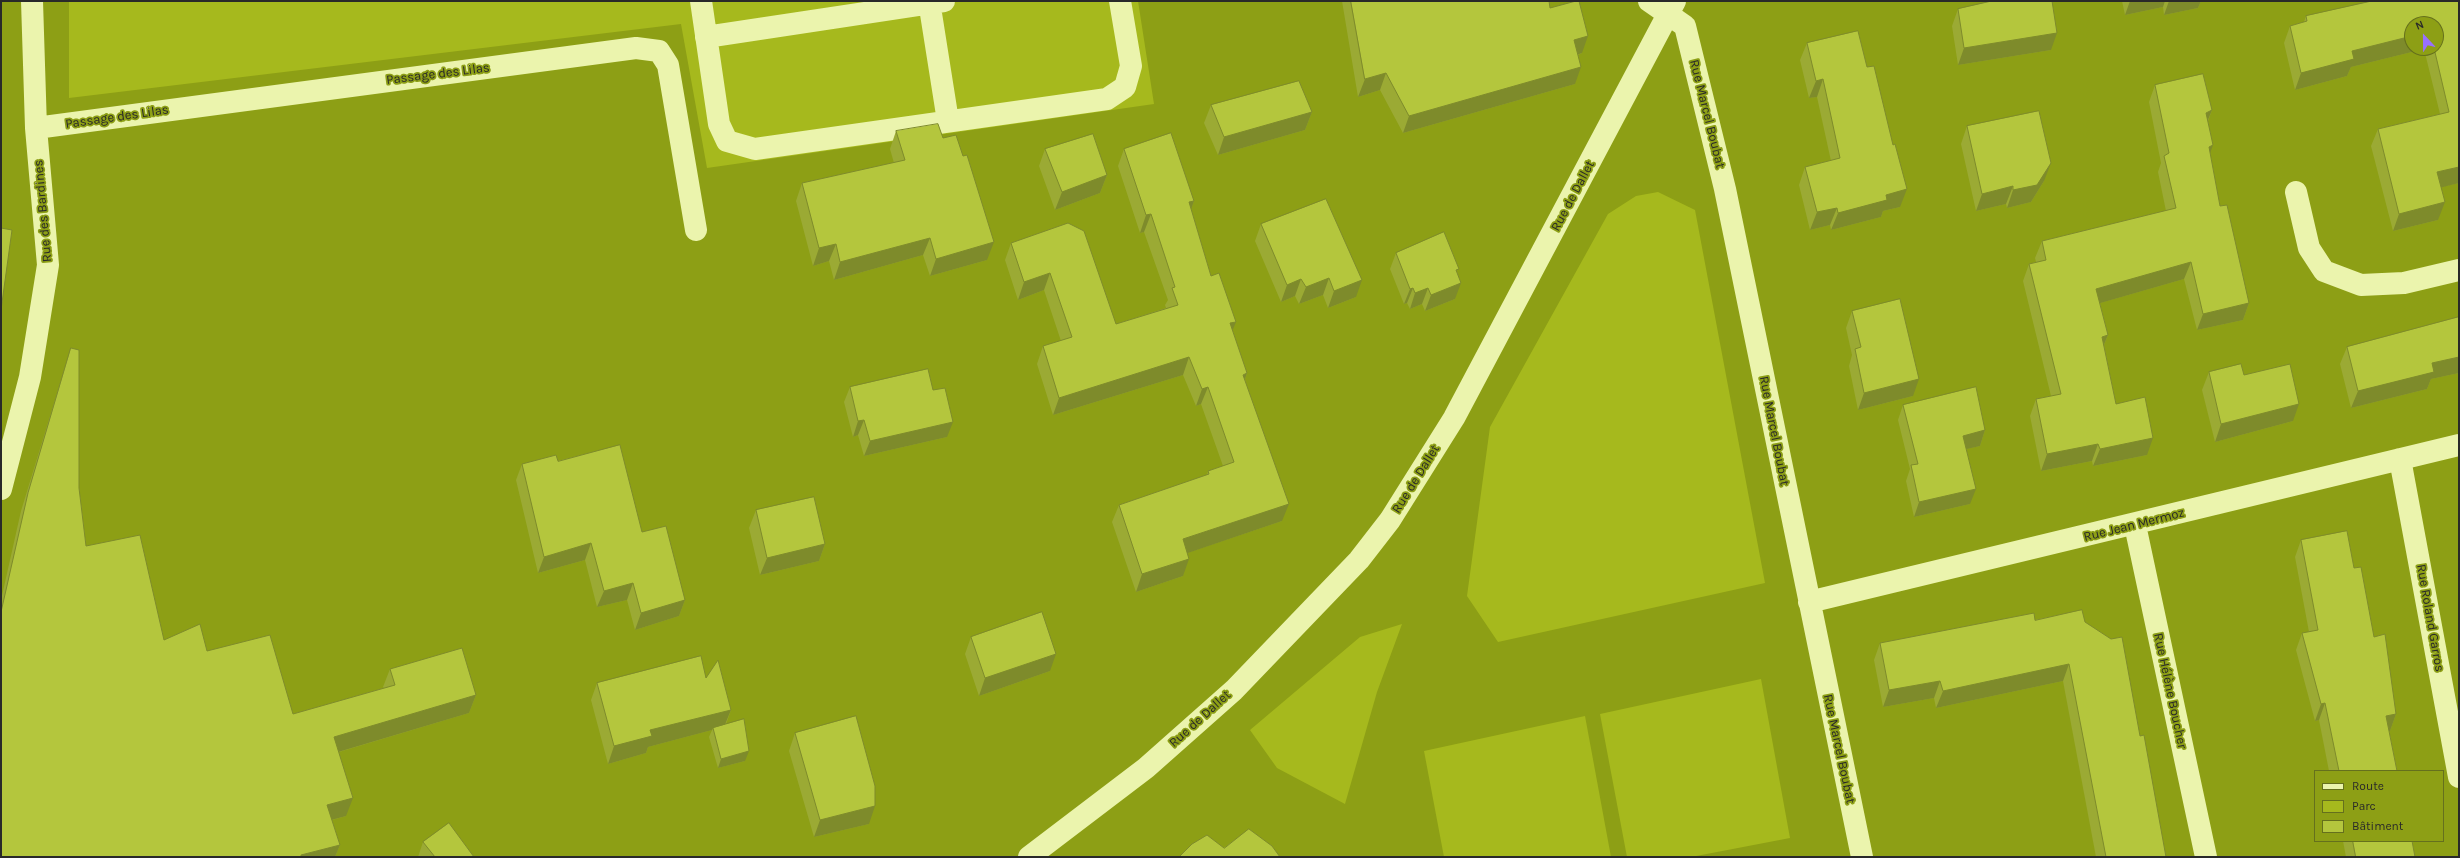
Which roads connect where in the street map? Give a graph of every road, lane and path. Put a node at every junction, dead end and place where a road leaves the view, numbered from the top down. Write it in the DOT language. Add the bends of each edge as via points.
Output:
graph roads {
  1 [pos="32,1"];
  2 [pos="701,1"];
  3 [pos="1120,1"];
  4 [pos="1649,1"];
  5 [pos="934,2"];
  6 [pos="1672,8"];
  7 [pos="706,37"];
  8 [pos="948,121"];
  9 [pos="36,128"];
  10 [pos="2296,192"];
  11 [pos="696,230"];
  12 [pos="2459,270"];
  13 [pos="2459,445"];
  14 [pos="2400,459"];
  15 [pos="1,489"];
  16 [pos="2136,525"];
  17 [pos="1809,602"];
  18 [pos="2459,777"];
  19 [pos="1029,857"];
  20 [pos="1862,857"];
  21 [pos="2206,857"];
  1 -- 9 [label="street, Rue des Bardines"];
  2 -- 7 [label="street"];
  3 -- 8 [label="street" via="1130,66 1125,87 1107,99"];
  4 -- 6 [label="street, Rue Marcel Boubat"];
  5 -- 7 [label="street"];
  5 -- 8 [label="street"];
  6 -- 17 [label="street, Rue Marcel Boubat" via="1685,26 1725,189"];
  6 -- 19 [label="street, Rue de Dallet" via="1454,418 1390,520 1359,560 1234,690 1146,768"];
  7 -- 8 [label="street" via="719,124 727,141 755,149"];
  9 -- 11 [label="street, Passage des Lilas" via="636,48 659,51 668,65"];
  9 -- 15 [label="street, Rue des Bardines" via="48,265 30,377"];
  10 -- 12 [label="street" via="2309,248 2324,272 2361,285 2404,283"];
  13 -- 14 [label="street, Rue Jean Mermoz"];
  14 -- 16 [label="street, Rue Jean Mermoz"];
  14 -- 18 [label="street, Rue Roland Garros"];
  16 -- 17 [label="street, Rue Jean Mermoz"];
  16 -- 21 [label="street, Rue Hélène Boucher"];
  17 -- 20 [label="street, Rue Marcel Boubat"];
}
